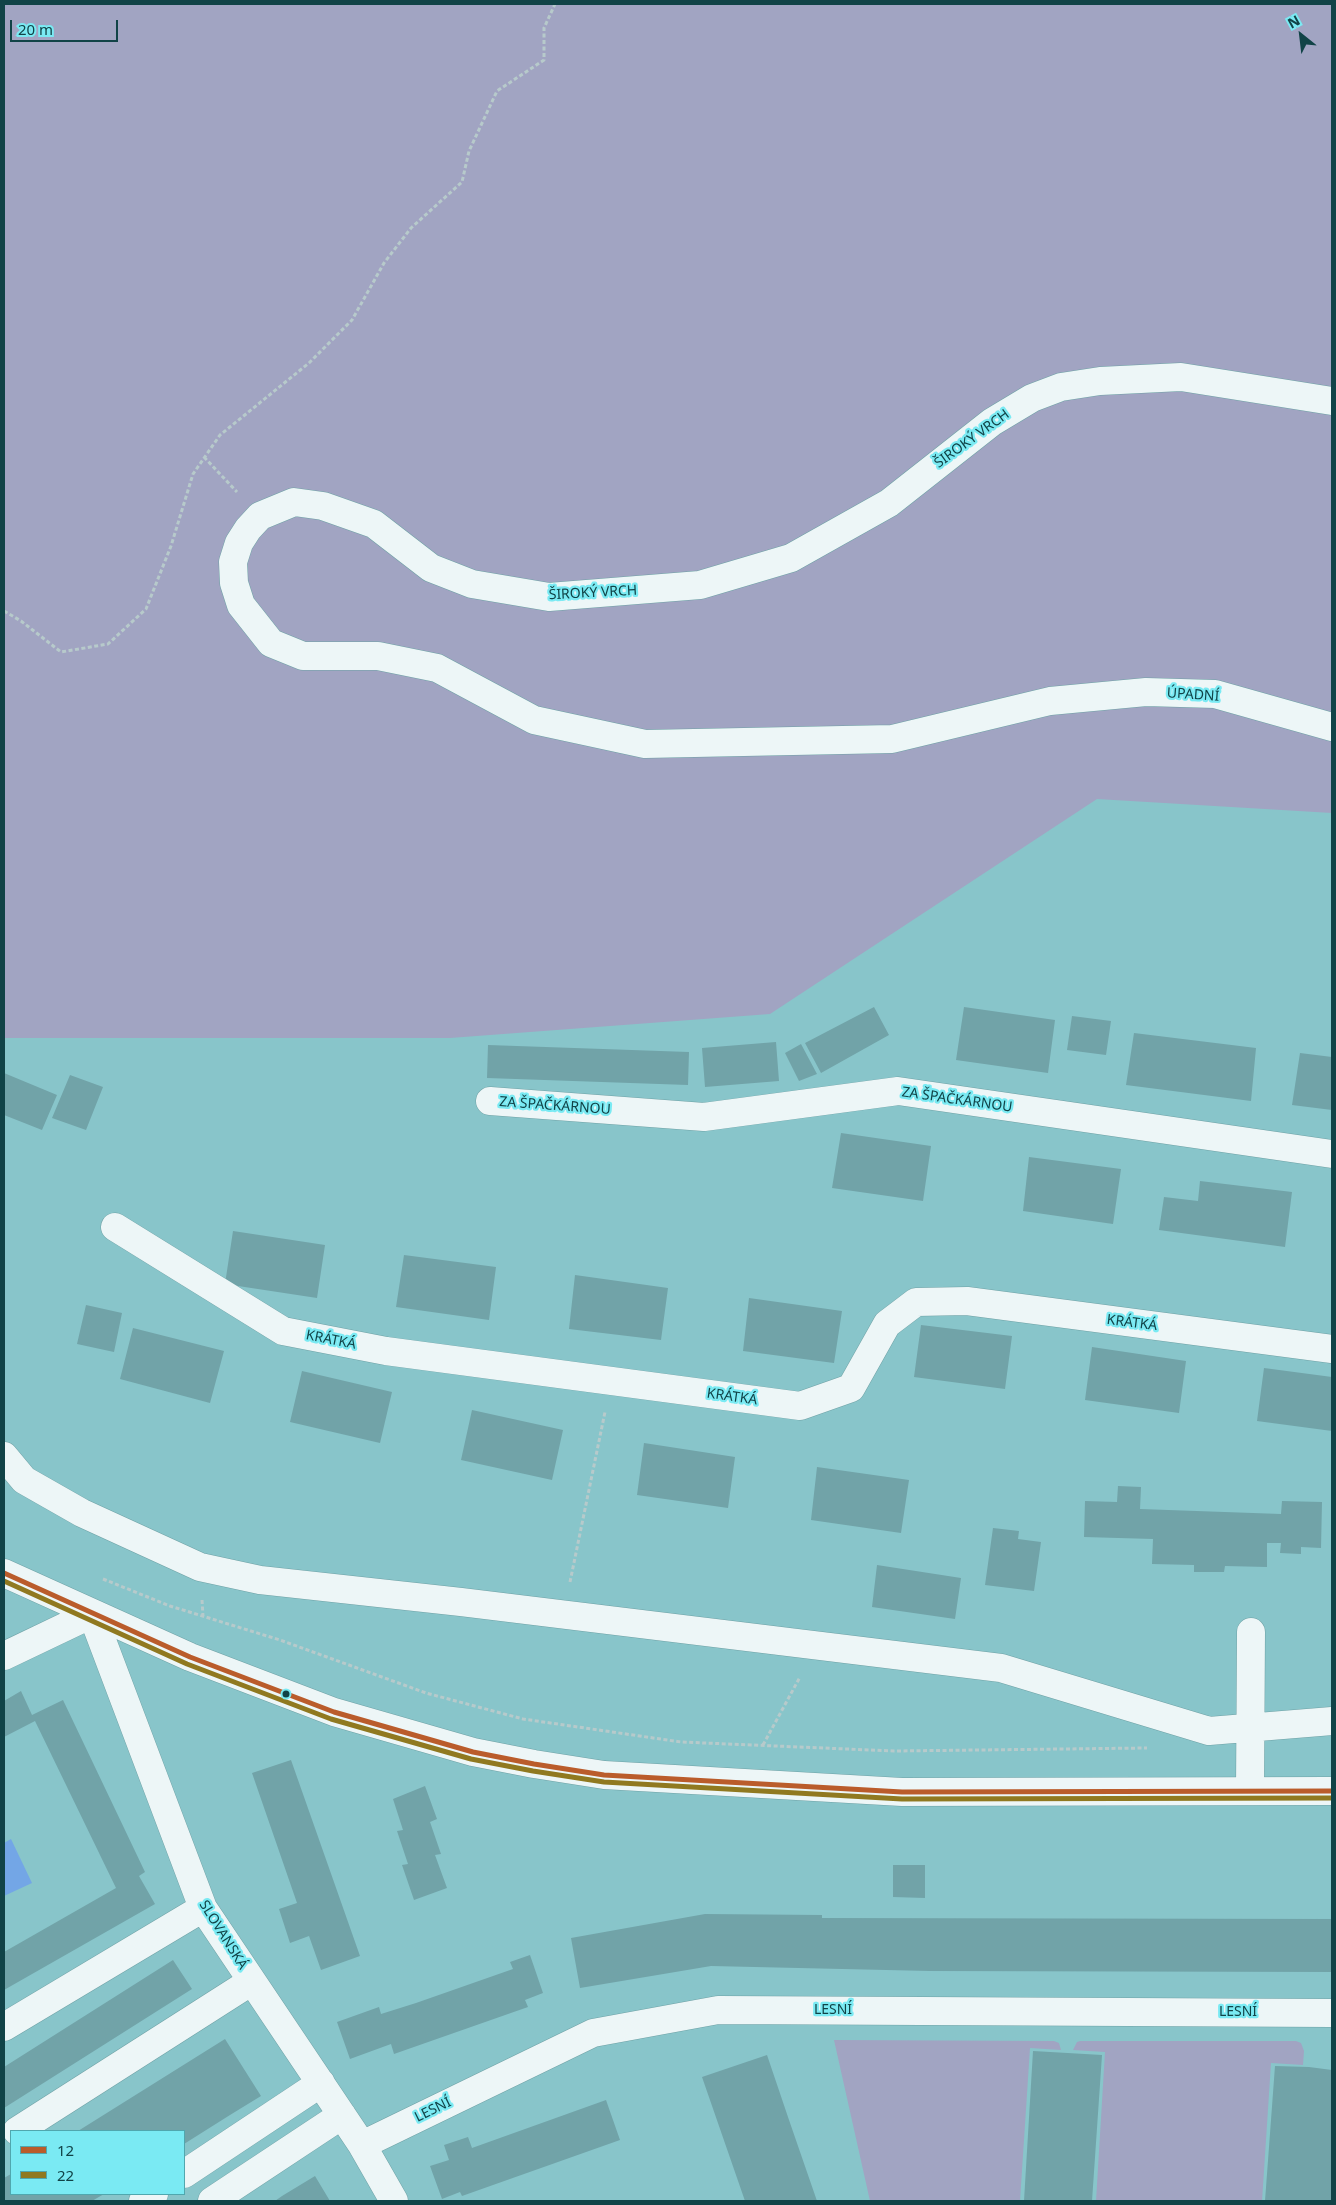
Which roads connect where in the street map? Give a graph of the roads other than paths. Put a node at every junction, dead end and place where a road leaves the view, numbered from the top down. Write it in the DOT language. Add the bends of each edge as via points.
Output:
graph roads {
  1 [pos="1332,401"];
  2 [pos="1050,701"];
  3 [pos="1332,727"];
  4 [pos="490,1101"];
  5 [pos="1332,1154"];
  6 [pos="115,1227"];
  7 [pos="1332,1349"];
  8 [pos="4,1456"];
  9 [pos="4,1573"];
  10 [pos="92,1614"];
  11 [pos="1251,1632"];
  12 [pos="4,1656"];
  13 [pos="1332,1721"];
  14 [pos="1250,1728"];
  15 [pos="1250,1790"];
  16 [pos="1332,1791"];
  17 [pos="203,1908"];
  18 [pos="252,1981"];
  19 [pos="1332,2013"];
  20 [pos="4,2027"];
  21 [pos="321,2083"];
  22 [pos="342,2114"];
  23 [pos="19,2130"];
  24 [pos="362,2145"];
  25 [pos="185,2173"];
  26 [pos="212,2201"];
  27 [pos="394,2201"];
  1 -- 2 [label="street, ŠIROKÝ VRCH" via="1181,376 1100,381 1061,388 1032,398 992,422 889,503 791,558 700,585 549,597 472,584 431,568 374,524 323,506 294,502 260,516 239,543 233,562 234,583 241,605 271,643 303,656 378,656 437,668 534,720 645,744 892,739"];
  2 -- 3 [label="street, ÚPADNÍ" via="1146,692 1215,694"];
  4 -- 5 [label="street, ZA ŠPAČKÁRNOU" via="704,1117 898,1091"];
  6 -- 7 [label="street, KRÁTKÁ" via="283,1332 386,1351 800,1406 851,1388 887,1324 916,1302 967,1301"];
  8 -- 14 [label="street" via="24,1480 41,1490 82,1513 200,1567 260,1580 1002,1668 1209,1731"];
  9 -- 10 [label="street"];
  10 -- 12 [label="street"];
  10 -- 15 [label="street" via="190,1657 334,1712 473,1752 604,1776 902,1792"];
  10 -- 17 [label="street, SLOVANSKÁ"];
  11 -- 14 [label="street"];
  13 -- 14 [label="street"];
  14 -- 15 [label="street"];
  15 -- 16 [label="street"];
  17 -- 18 [label="street, SLOVANSKÁ"];
  17 -- 20 [label="street"];
  18 -- 21 [label="street, SLOVANSKÁ"];
  18 -- 23 [label="street"];
  19 -- 24 [label="street, LESNÍ" via="718,2010 593,2033"];
  21 -- 22 [label="street, SLOVANSKÁ"];
  21 -- 25 [label="street"];
  22 -- 24 [label="street, SLOVANSKÁ"];
  22 -- 26 [label="street"];
  24 -- 27 [label="street, SLOVANSKÁ"];
}
